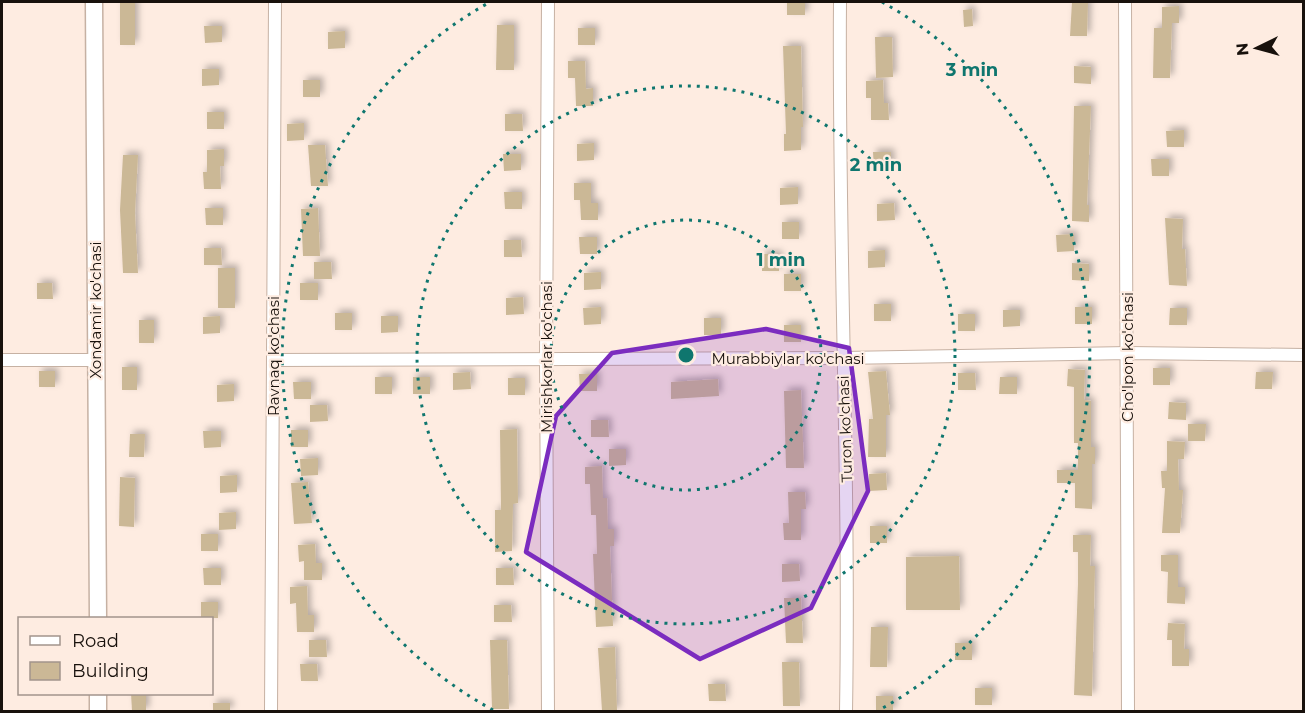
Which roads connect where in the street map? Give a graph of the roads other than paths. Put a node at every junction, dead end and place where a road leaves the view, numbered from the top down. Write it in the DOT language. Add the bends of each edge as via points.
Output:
graph roads {
  1 [pos="94,2"];
  2 [pos="275,2"];
  3 [pos="548,2"];
  4 [pos="840,2"];
  5 [pos="1125,2"];
  6 [pos="1128,353"];
  7 [pos="1304,355"];
  8 [pos="843,358"];
  9 [pos="546,359"];
  10 [pos="2,360"];
  11 [pos="95,360"];
  12 [pos="273,360"];
  13 [pos="98,617"];
  14 [pos="98,695"];
  15 [pos="98,711"];
  16 [pos="271,711"];
  17 [pos="548,711"];
  18 [pos="846,711"];
  19 [pos="1128,711"];
  1 -- 11 [label="main road, Xondamir ko'chasi"];
  2 -- 12 [label="street, Ravnaq ko'chasi"];
  3 -- 9 [label="street, Mirishkorlar ko'chasi"];
  4 -- 8 [label="street, Turon ko'chasi"];
  5 -- 6 [label="street, Cho'lpon ko'chasi"];
  6 -- 7 [label="street, Murabbiylar ko'chasi"];
  6 -- 8 [label="street, Murabbiylar ko'chasi"];
  6 -- 19 [label="street, Cho'lpon ko'chasi"];
  8 -- 9 [label="street, Murabbiylar ko'chasi"];
  8 -- 18 [label="street, Turon ko'chasi" via="849,544"];
  9 -- 12 [label="street, Murabbiylar ko'chasi"];
  9 -- 17 [label="street, Mirishkorlar ko'chasi"];
  10 -- 11 [label="street"];
  11 -- 13 [label="main road, Xondamir ko'chasi"];
  12 -- 16 [label="street, Ravnaq ko'chasi"];
  14 -- 15 [label="main road"];
}
